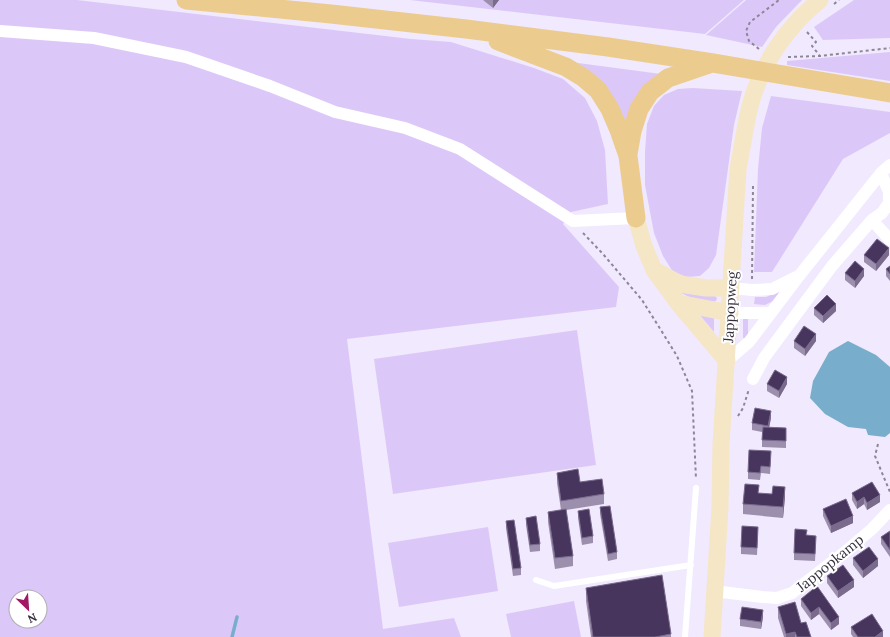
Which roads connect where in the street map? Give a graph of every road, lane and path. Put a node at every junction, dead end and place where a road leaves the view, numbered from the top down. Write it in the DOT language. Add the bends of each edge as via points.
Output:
graph roads {
  1 [pos="186,0"];
  2 [pos="779,0"];
  3 [pos="820,0"];
  4 [pos="466,29"];
  5 [pos="804,29"];
  6 [pos="0,31"];
  7 [pos="890,48"];
  8 [pos="760,50"];
  9 [pos="783,56"];
  10 [pos="820,56"];
  11 [pos="713,63"];
  12 [pos="890,93"];
  13 [pos="628,156"];
  14 [pos="885,169"];
  15 [pos="753,179"];
  16 [pos="636,218"];
  17 [pos="872,220"];
  18 [pos="573,221"];
  19 [pos="890,240"];
  20 [pos="654,270"];
  21 [pos="799,276"];
  22 [pos="731,288"];
  23 [pos="752,290"];
  24 [pos="678,303"];
  25 [pos="730,313"];
  26 [pos="770,313"];
  27 [pos="727,361"];
  28 [pos="753,379"];
  29 [pos="735,420"];
  30 [pos="878,444"];
  31 [pos="696,488"];
  32 [pos="890,492"];
  33 [pos="890,510"];
  34 [pos="691,565"];
  35 [pos="536,580"];
  36 [pos="714,591"];
  37 [pos="685,637"];
  38 [pos="712,637"];
  1 -- 4 [label="main road"];
  2 -- 8 [label="path" via="750,22 746,31 749,41"];
  3 -- 22 [label="street, Jappopweg" via="788,32 776,49 750,104 738,169"];
  4 -- 11 [label="main road"];
  4 -- 13 [label="main road" via="566,67 584,78 598,90 610,109"];
  5 -- 10 [label="path" via="816,42 812,46"];
  6 -- 18 [label="street" via="94,38 186,57 335,112 405,128 460,149"];
  7 -- 10 [label="path"];
  9 -- 10 [label="path"];
  11 -- 12 [label="main road"];
  11 -- 13 [label="main road" via="668,78 650,92 639,109"];
  13 -- 16 [label="main road"];
  14 -- 17 [label="street" via="889,203 882,213"];
  14 -- 21 [label="street"];
  15 -- 23 [label="path"];
  16 -- 18 [label="street"];
  16 -- 20 [label="street"];
  17 -- 19 [label="street"];
  17 -- 28 [label="street" via="832,266 791,320 764,358"];
  18 -- 31 [label="path" via="642,300 677,356 692,391"];
  20 -- 22 [label="street" via="680,284"];
  20 -- 24 [label="street"];
  21 -- 23 [label="street" via="772,289"];
  21 -- 26 [label="street"];
  22 -- 23 [label="street"];
  22 -- 25 [label="street, Jappopweg"];
  24 -- 25 [label="street"];
  24 -- 27 [label="street"];
  25 -- 26 [label="street"];
  25 -- 27 [label="street, Jappopweg"];
  26 -- 27 [label="street" via="749,342"];
  27 -- 36 [label="street, Jappopweg"];
  28 -- 29 [label="path" via="743,408"];
  30 -- 32 [label="path" via="875,456"];
  31 -- 34 [label="lane"];
  33 -- 36 [label="street, Jappopkamp" via="845,552 792,593 777,598"];
  34 -- 35 [label="lane" via="554,586"];
  34 -- 37 [label="lane"];
  36 -- 38 [label="street, Jappopweg"];
}
